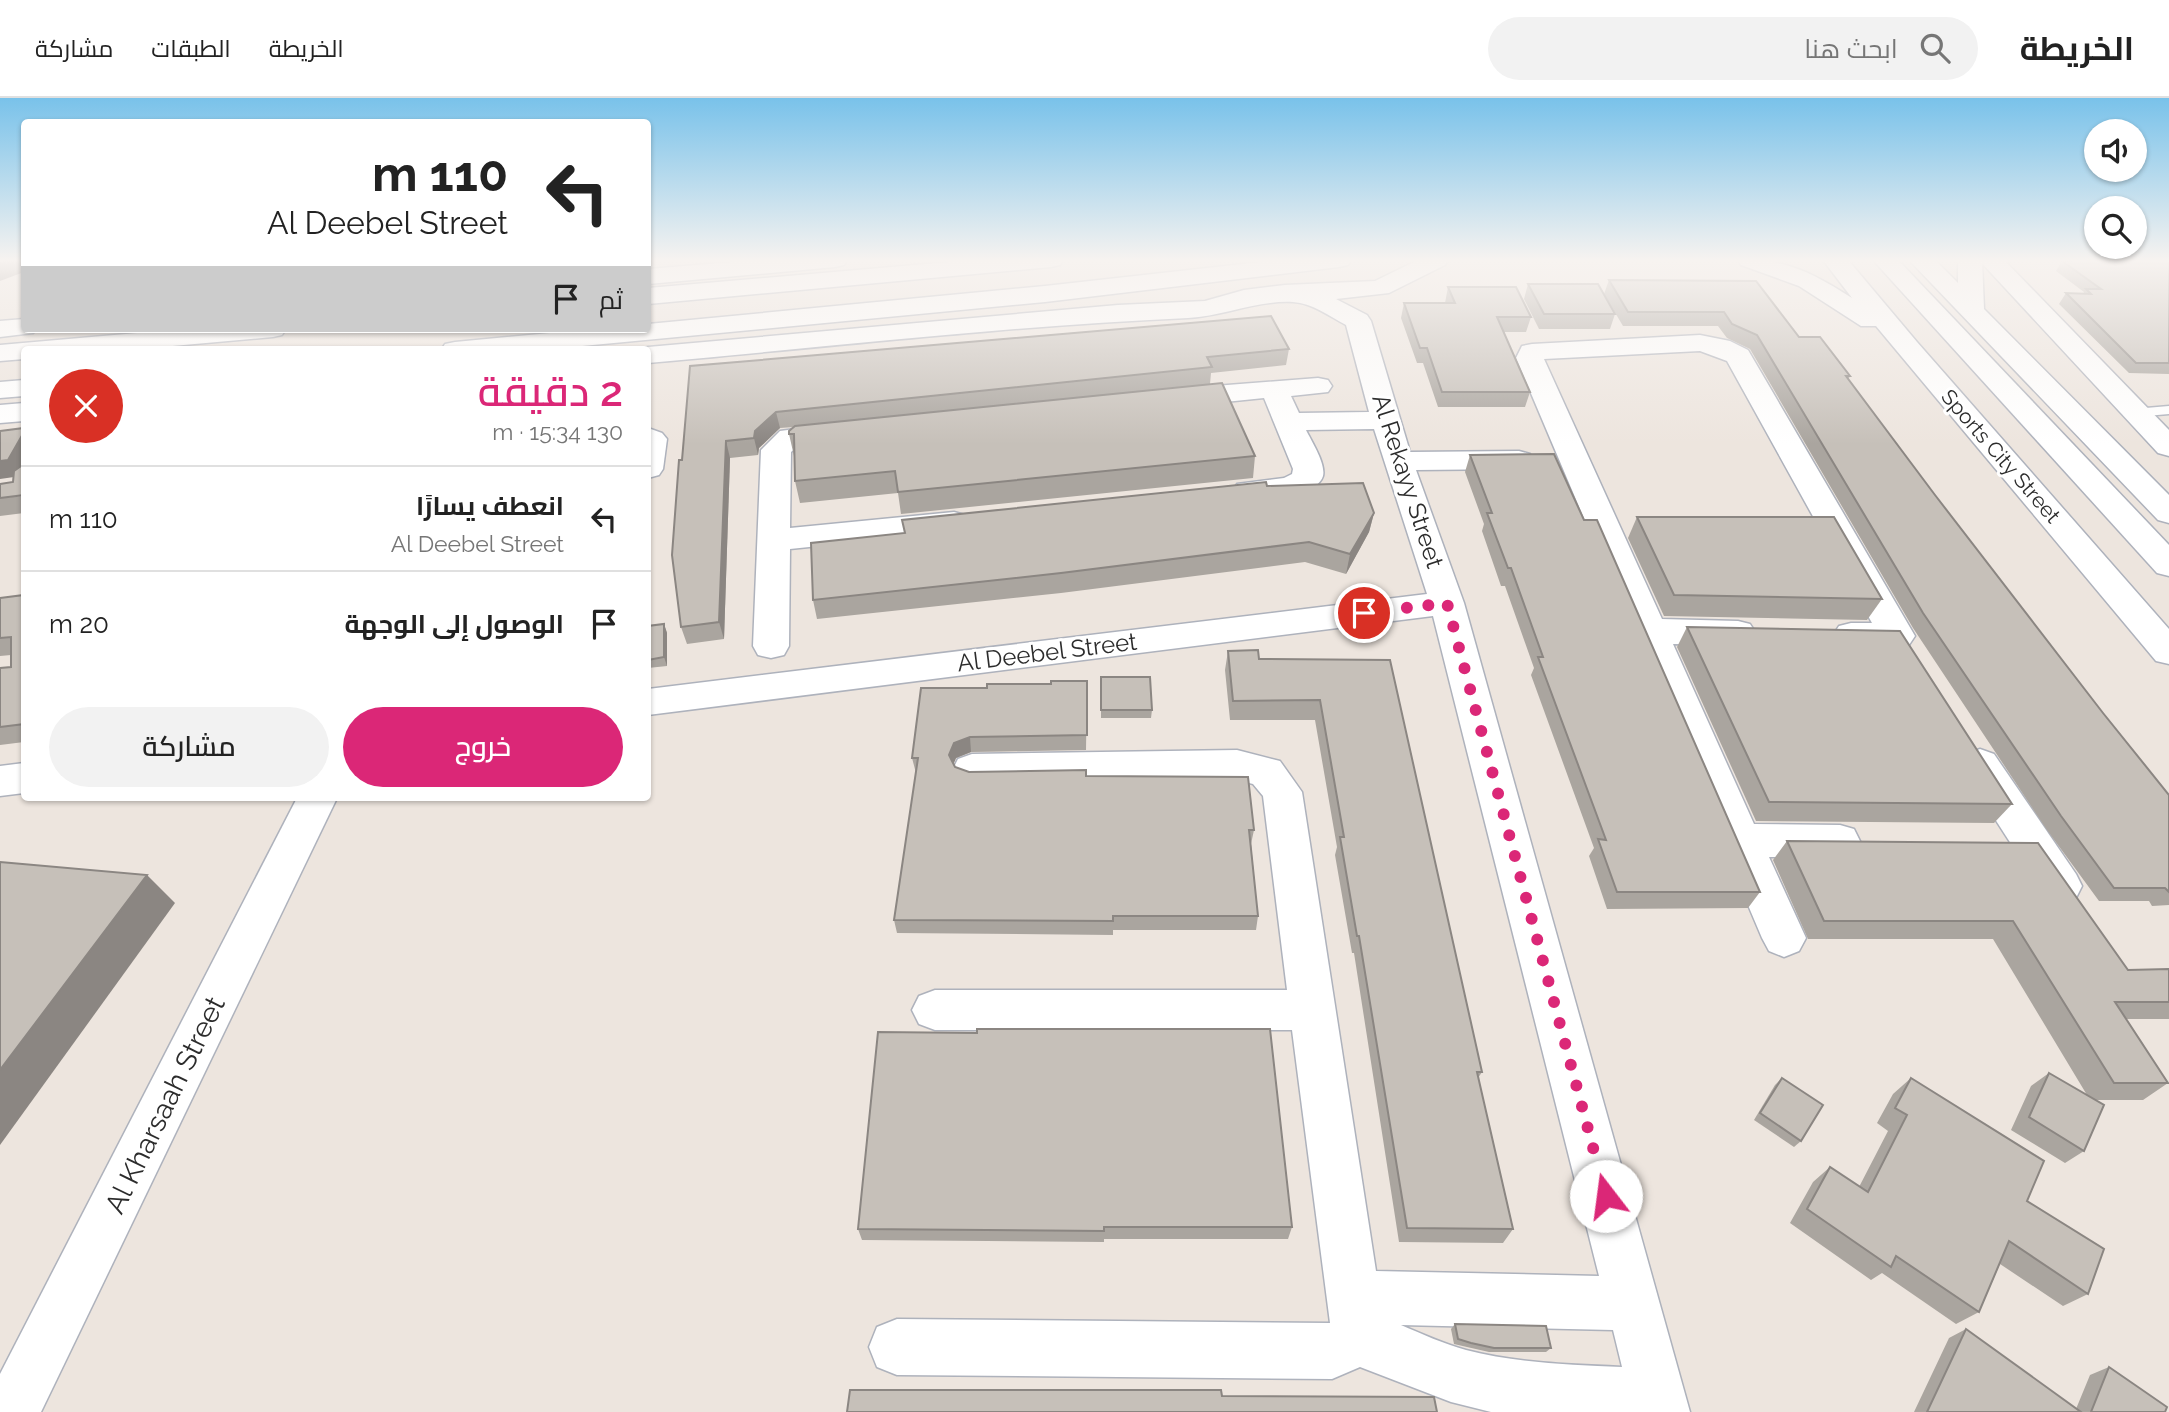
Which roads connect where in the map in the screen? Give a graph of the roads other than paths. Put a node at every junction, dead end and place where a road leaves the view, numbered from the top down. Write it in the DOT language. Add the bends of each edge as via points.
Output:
graph roads {
  1 [pos="768,321"];
  2 [pos="1025,321"];
  3 [pos="1372,321"];
  4 [pos="1869,321"];
  5 [pos="1885,321"];
  6 [pos="1942,321"];
  7 [pos="1981,321"];
  8 [pos="2049,321"];
  9 [pos="21,327"];
  10 [pos="0,328"];
  11 [pos="228,333"];
  12 [pos="649,333"];
  13 [pos="651,333"];
  14 [pos="82,346"];
  15 [pos="517,346"];
  16 [pos="1907,348"];
  17 [pos="21,351"];
  18 [pos="0,353"];
  19 [pos="651,355"];
  20 [pos="1318,386"];
  21 [pos="21,388"];
  22 [pos="1274,388"];
  23 [pos="0,390"];
  24 [pos="1150,400"];
  25 [pos="2169,410"];
  26 [pos="21,412"];
  27 [pos="2134,412"];
  28 [pos="0,414"];
  29 [pos="873,428"];
  30 [pos="1293,433"];
  31 [pos="1393,440"];
  32 [pos="1551,442"];
  33 [pos="2169,447"];
  34 [pos="2128,470"];
  35 [pos="1220,494"];
  36 [pos="2169,498"];
  37 [pos="2169,513"];
  38 [pos="984,519"];
  39 [pos="776,540"];
  40 [pos="2169,565"];
  41 [pos="1447,603"];
  42 [pos="1649,631"];
  43 [pos="1773,634"];
  44 [pos="1828,635"];
  45 [pos="1896,636"];
  46 [pos="771,646"];
  47 [pos="2169,652"];
  48 [pos="1919,671"];
  49 [pos="651,702"];
  50 [pos="1964,740"];
  51 [pos="972,769"];
  52 [pos="21,778"];
  53 [pos="0,781"];
  54 [pos="316,801"];
  55 [pos="1741,840"];
  56 [pos="1879,842"];
  57 [pos="1990,843"];
  58 [pos="2031,844"];
  59 [pos="2082,916"];
  60 [pos="1784,938"];
  61 [pos="935,1010"];
  62 [pos="1313,1010"];
  63 [pos="1635,1304"];
  64 [pos="1357,1318"];
  65 [pos="897,1347"];
  66 [pos="1660,1405"];
  67 [pos="11,1412"];
  1 -- 13 [label="street"];
  2 -- 19 [label="street"];
  3 -- 31 [label="street, Al Rekayy Street"];
  4 -- 16 [label="street"];
  5 -- 16 [label="street, Sports City Street"];
  6 -- 40 [label="street"];
  7 -- 34 [label="street"];
  8 -- 27 [label="street"];
  9 -- 10 [label="street"];
  11 -- 14 [label="street"];
  12 -- 15 [label="street"];
  16 -- 47 [label="street, Sports City Street"];
  17 -- 18 [label="street"];
  20 -- 22 [label="street"];
  21 -- 23 [label="street"];
  22 -- 24 [label="street"];
  22 -- 30 [label="street"];
  25 -- 27 [label="lane"];
  26 -- 28 [label="street"];
  27 -- 33 [label="street"];
  29 -- 39 [label="street" via="790,437 782,442 776,450"];
  30 -- 31 [label="street"];
  30 -- 35 [label="street" via="1308,469 1300,484"];
  31 -- 32 [label="street"];
  31 -- 32 [label="street"];
  31 -- 41 [label="street, Al Rekayy Street"];
  32 -- 42 [label="street"];
  32 -- 45 [label="street" via="1532,352 1700,343 1738,356"];
  34 -- 36 [label="street"];
  34 -- 37 [label="street"];
  38 -- 39 [label="street"];
  39 -- 46 [label="street"];
  41 -- 49 [label="street, Al Deebel Street"];
  41 -- 63 [label="street, Al Rekayy Street"];
  42 -- 43 [label="street"];
  42 -- 55 [label="street"];
  44 -- 45 [label="street"];
  45 -- 48 [label="street"];
  50 -- 58 [label="street"];
  51 -- 62 [label="street" via="1237,765 1266,772 1282,792"];
  52 -- 53 [label="street"];
  54 -- 67 [label="street, Al Kharsaah Street"];
  55 -- 56 [label="street"];
  55 -- 60 [label="street"];
  57 -- 58 [label="street"];
  58 -- 59 [label="street"];
  61 -- 62 [label="street"];
  62 -- 64 [label="street"];
  63 -- 64 [label="street" via="1510,1303"];
  63 -- 66 [label="street, Al Rekayy Street"];
  64 -- 65 [label="street" via="1332,1351"];
  64 -- 66 [label="street" via="1383,1344 1466,1379"];
}
